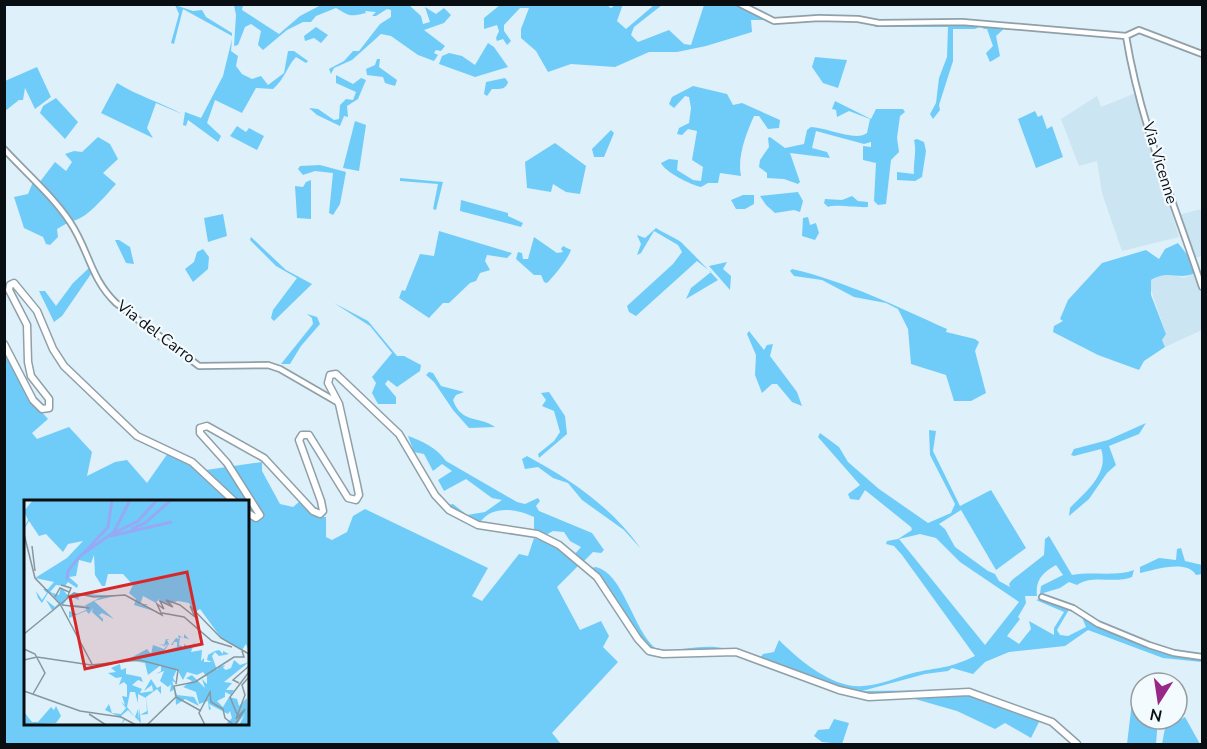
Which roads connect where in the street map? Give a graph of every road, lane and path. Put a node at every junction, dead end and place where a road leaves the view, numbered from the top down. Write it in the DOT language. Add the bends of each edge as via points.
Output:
graph roads {
  1 [pos="740,4"];
  2 [pos="1126,36"];
  3 [pos="1203,54"];
  4 [pos="4,149"];
  5 [pos="1203,287"];
  6 [pos="4,344"];
  7 [pos="339,404"];
  8 [pos="234,500"];
  9 [pos="249,514"];
  10 [pos="1042,597"];
  11 [pos="1203,657"];
  12 [pos="1077,744"];
  1 -- 2 [label="street" via="774,21 819,18 879,23 962,22"];
  2 -- 3 [label="street" via="1139,30"];
  2 -- 5 [label="street, Via Vicenne" via="1151,139"];
  4 -- 7 [label="street, Via del Carro" via="70,221 93,274 116,303 199,366 268,365"];
  6 -- 8 [label="main road" via="33,400 42,409 49,408 49,399 29,369 27,325 9,290 14,283 37,311 52,349 64,366 137,436 192,462"];
  7 -- 9 [label="main road" via="359,495 356,500 348,498 312,439 303,435 299,440 321,501 320,514 257,453 207,426 200,428 260,515 256,518"];
  7 -- 12 [label="main road" via="328,383 329,376 334,374 399,434 435,495 449,510 478,525 537,534 559,545 597,577 649,651 736,652 869,697 969,692 1052,722"];
  10 -- 11 [label="street" via="1149,645"];
}
